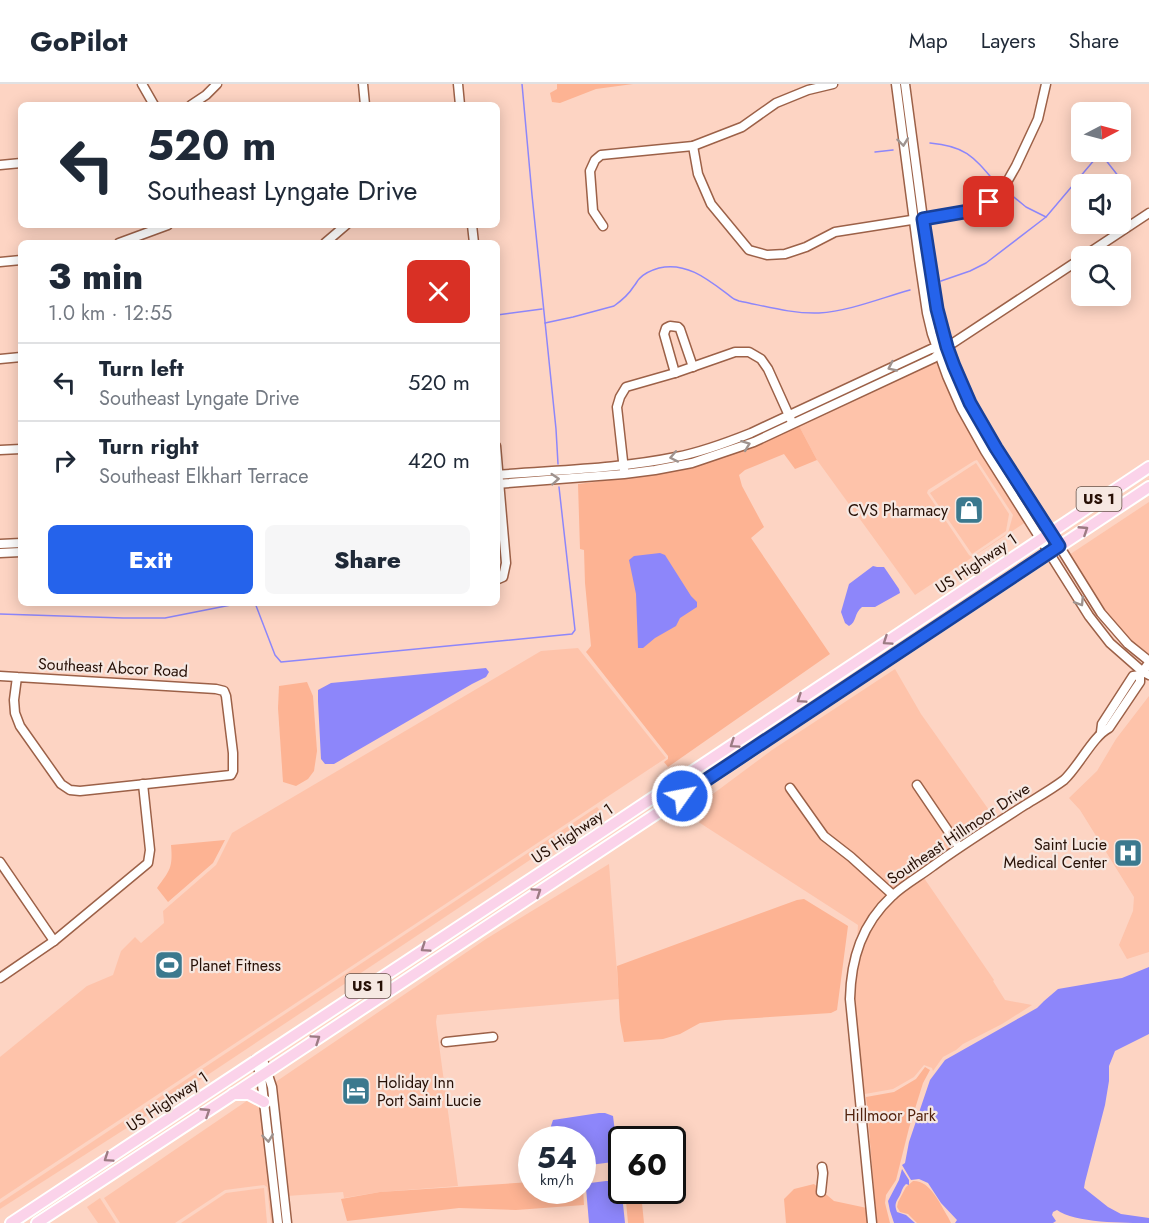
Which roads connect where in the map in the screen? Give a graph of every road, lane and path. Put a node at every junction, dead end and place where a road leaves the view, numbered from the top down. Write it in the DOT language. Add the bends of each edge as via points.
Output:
graph roads {
  1 [pos="142,84"];
  2 [pos="217,84"];
  3 [pos="363,84"];
  4 [pos="458,84"];
  5 [pos="833,84"];
  6 [pos="896,84"];
  7 [pos="905,84"];
  8 [pos="1046,84"];
  9 [pos="152,102"];
  10 [pos="194,102"];
  11 [pos="365,102"];
  12 [pos="460,102"];
  13 [pos="693,146"];
  14 [pos="18,163"];
  15 [pos="0,165"];
  16 [pos="1149,213"];
  17 [pos="918,220"];
  18 [pos="603,226"];
  19 [pos="160,228"];
  20 [pos="342,228"];
  21 [pos="127,240"];
  22 [pos="328,240"];
  23 [pos="1100,246"];
  24 [pos="18,260"];
  25 [pos="0,262"];
  26 [pos="1071,265"];
  27 [pos="947,347"];
  28 [pos="938,350"];
  29 [pos="18,357"];
  30 [pos="0,359"];
  31 [pos="693,367"];
  32 [pos="675,373"];
  33 [pos="791,419"];
  34 [pos="18,449"];
  35 [pos="0,450"];
  36 [pos="1149,467"];
  37 [pos="623,469"];
  38 [pos="500,479"];
  39 [pos="1148,489"];
  40 [pos="500,500"];
  41 [pos="1050,532"];
  42 [pos="1040,539"];
  43 [pos="0,544"];
  44 [pos="1059,546"];
  45 [pos="18,548"];
  46 [pos="18,548"];
  47 [pos="0,553"];
  48 [pos="1049,553"];
  49 [pos="500,579"];
  50 [pos="1149,662"];
  51 [pos="1144,674"];
  52 [pos="0,676"];
  53 [pos="17,677"];
  54 [pos="783,711"];
  55 [pos="763,724"];
  56 [pos="773,736"];
  57 [pos="759,745"];
  58 [pos="143,784"];
  59 [pos="916,785"];
  60 [pos="790,788"];
  61 [pos="959,847"];
  62 [pos="0,862"];
  63 [pos="893,895"];
  64 [pos="497,901"];
  65 [pos="474,916"];
  66 [pos="488,924"];
  67 [pos="467,939"];
  68 [pos="54,941"];
  69 [pos="0,978"];
  70 [pos="494,1037"];
  71 [pos="446,1042"];
  72 [pos="259,1058"];
  73 [pos="264,1074"];
  74 [pos="233,1094"];
  75 [pos="264,1102"];
  76 [pos="822,1167"];
  77 [pos="821,1192"];
  78 [pos="11,1223"];
  79 [pos="37,1223"];
  80 [pos="278,1223"];
  81 [pos="287,1223"];
  82 [pos="872,1223"];
  1 -- 9 [label="street"];
  2 -- 10 [label="street"];
  3 -- 11 [label="street"];
  4 -- 12 [label="street"];
  5 -- 13 [label="street" via="776,103 742,127"];
  6 -- 17 [label="street, one-way"];
  7 -- 17 [label="street"];
  8 -- 17 [label="street" via="1038,119 1003,189 975,210"];
  13 -- 17 [label="street" via="698,174 711,204 749,250 785,254 835,232"];
  13 -- 18 [label="street" via="601,155 595,160 590,171 593,211"];
  14 -- 15 [label="street"];
  16 -- 23 [label="street"];
  17 -- 27 [label="street"];
  17 -- 28 [label="street" via="927,313"];
  19 -- 21 [label="street"];
  20 -- 22 [label="street"];
  24 -- 25 [label="street"];
  26 -- 27 [label="street"];
  27 -- 28 [label="street"];
  27 -- 41 [label="street" via="970,403"];
  28 -- 33 [label="street" via="931,349"];
  28 -- 42 [label="street" via="961,408"];
  29 -- 30 [label="street"];
  31 -- 32 [label="street"];
  31 -- 32 [label="street" via="680,329 670,326 664,334"];
  31 -- 33 [label="street" via="735,352 749,352 768,369"];
  32 -- 37 [label="street" via="626,387 620,397 617,407"];
  33 -- 37 [label="street" via="754,442"];
  34 -- 35 [label="street"];
  36 -- 41 [label="main road, US Highway 1 / US 1"];
  37 -- 38 [label="street"];
  44 -- 39 [label="main road, US Highway 1 / US 1, one-way"];
  40 -- 49 [label="street" via="506,563"];
  41 -- 42 [label="main road, US Highway 1 / US 1"];
  41 -- 44 [label="street"];
  42 -- 48 [label="street"];
  42 -- 54 [label="main road, US Highway 1 / US 1, one-way"];
  43 -- 45 [label="street"];
  44 -- 48 [label="main road, US Highway 1 / US 1"];
  44 -- 50 [label="street" via="1106,619"];
  46 -- 47 [label="street"];
  48 -- 51 [label="street, one-way" via="1099,629"];
  48 -- 56 [label="main road, US Highway 1 / US 1"];
  50 -- 51 [label="street, Southeast Hillmoor Drive"];
  51 -- 61 [label="street, Southeast Hillmoor Drive" via="1133,676 1102,724 1101,732 1063,780"];
  52 -- 53 [label="street, Southeast Abcor Road"];
  53 -- 58 [label="street" via="14,700 20,726 61,784 80,791"];
  53 -- 58 [label="street, Southeast Abcor Road" via="224,691 233,753 231,775"];
  54 -- 55 [label="main road, US Highway 1 / US 1"];
  54 -- 56 [label="main road" via="773,726"];
  55 -- 57 [label="main road"];
  55 -- 64 [label="main road, US Highway 1 / US 1, one-way"];
  56 -- 57 [label="main road, US Highway 1 / US 1"];
  66 -- 57 [label="main road, US Highway 1 / US 1, one-way"];
  58 -- 68 [label="street" via="148,863"];
  59 -- 61 [label="street"];
  60 -- 63 [label="street" via="824,836"];
  61 -- 63 [label="street, Southeast Hillmoor Drive"];
  62 -- 68 [label="street"];
  63 -- 82 [label="street, Southeast Hillmoor Drive" via="867,928 851,978"];
  64 -- 65 [label="main road, US Highway 1 / US 1"];
  64 -- 66 [label="main road"];
  65 -- 67 [label="main road"];
  65 -- 72 [label="main road, US Highway 1 / US 1, one-way"];
  66 -- 67 [label="main road, US Highway 1 / US 1"];
  73 -- 67 [label="main road, US Highway 1 / US 1, one-way"];
  68 -- 69 [label="street"];
  70 -- 71 [label="street"];
  72 -- 73 [label="street"];
  72 -- 78 [label="main road, US Highway 1 / US 1, one-way"];
  73 -- 74 [label="main road, US Highway 1 / US 1"];
  73 -- 75 [label="street"];
  73 -- 81 [label="street" via="272,1087"];
  74 -- 75 [label="main road" via="249,1094"];
  79 -- 74 [label="main road, US Highway 1 / US 1, one-way"];
  75 -- 80 [label="street, one-way"];
  76 -- 77 [label="street"];
}
